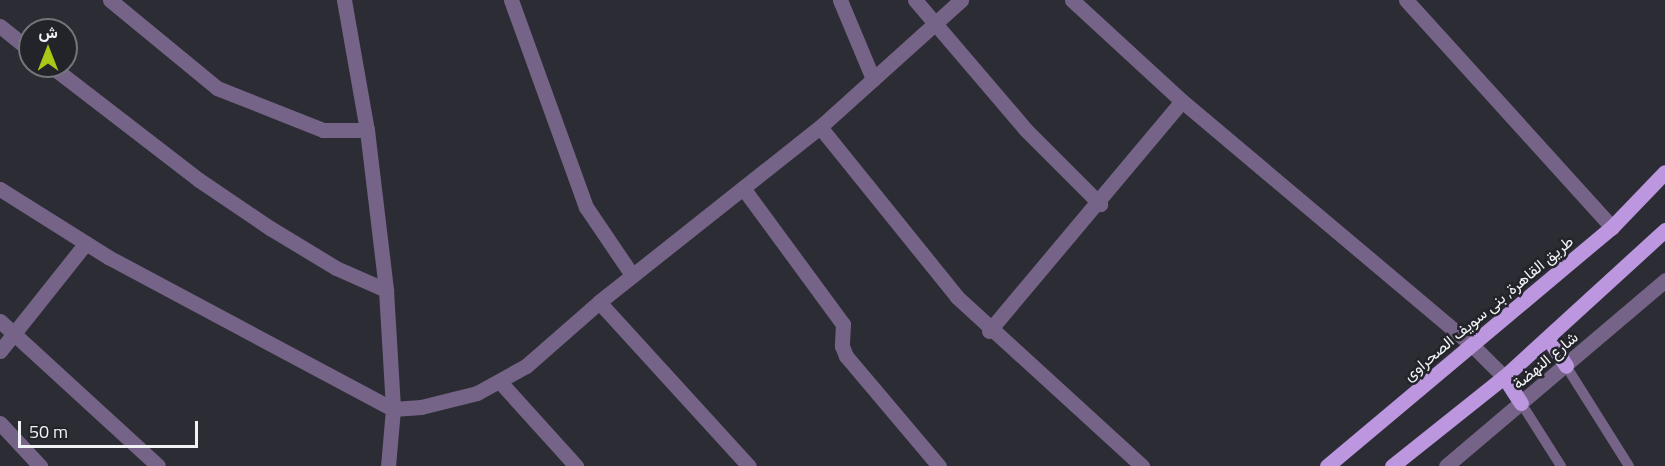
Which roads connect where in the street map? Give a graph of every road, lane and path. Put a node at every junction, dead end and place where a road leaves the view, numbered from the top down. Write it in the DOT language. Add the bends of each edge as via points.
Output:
graph roads {
  1 [pos="110,0"];
  2 [pos="344,0"];
  3 [pos="511,0"];
  4 [pos="840,0"];
  5 [pos="915,0"];
  6 [pos="962,0"];
  7 [pos="1072,0"];
  8 [pos="1406,0"];
  9 [pos="0,26"];
  10 [pos="935,26"];
  11 [pos="18,40"];
  12 [pos="67,78"];
  13 [pos="873,80"];
  14 [pos="1182,101"];
  15 [pos="820,126"];
  16 [pos="367,130"];
  17 [pos="1665,172"];
  18 [pos="743,188"];
  19 [pos="0,189"];
  20 [pos="1100,204"];
  21 [pos="1612,227"];
  22 [pos="1665,230"];
  23 [pos="86,243"];
  24 [pos="632,275"];
  25 [pos="1665,280"];
  26 [pos="386,290"];
  27 [pos="599,302"];
  28 [pos="0,321"];
  29 [pos="989,331"];
  30 [pos="15,334"];
  31 [pos="1548,338"];
  32 [pos="1472,345"];
  33 [pos="0,351"];
  34 [pos="1566,366"];
  35 [pos="1504,377"];
  36 [pos="501,383"];
  37 [pos="1521,403"];
  38 [pos="393,409"];
  39 [pos="0,423"];
  40 [pos="40,466"];
  41 [pos="158,466"];
  42 [pos="388,466"];
  43 [pos="576,466"];
  44 [pos="749,466"];
  45 [pos="939,466"];
  46 [pos="1142,466"];
  47 [pos="1328,466"];
  48 [pos="1392,466"];
  49 [pos="1446,466"];
  50 [pos="1561,466"];
  51 [pos="1629,466"];
  1 -- 16 [label="street" via="217,88 323,130"];
  2 -- 16 [label="street"];
  3 -- 24 [label="street" via="586,207"];
  4 -- 13 [label="street"];
  5 -- 10 [label="street"];
  6 -- 10 [label="street"];
  7 -- 14 [label="street"];
  8 -- 21 [label="street"];
  9 -- 11 [label="street"];
  10 -- 13 [label="street"];
  10 -- 20 [label="street" via="1026,130"];
  12 -- 26 [label="street" via="191,174 270,228 336,268"];
  13 -- 15 [label="street"];
  14 -- 20 [label="street"];
  14 -- 32 [label="street"];
  15 -- 18 [label="street"];
  15 -- 29 [label="street" via="925,261"];
  16 -- 26 [label="street"];
  17 -- 21 [label="main road, طريق القاهرة, بنى سويف الصحراوى"];
  18 -- 24 [label="street"];
  18 -- 45 [label="street" via="843,324 842,346 846,356"];
  19 -- 23 [label="street"];
  20 -- 29 [label="street"];
  21 -- 32 [label="main road, طريق القاهرة, بنى سويف الصحراوى"];
  22 -- 31 [label="main road"];
  23 -- 30 [label="street"];
  23 -- 38 [label="street"];
  24 -- 27 [label="street"];
  25 -- 34 [label="street, شارع النهضة"];
  26 -- 38 [label="street"];
  27 -- 36 [label="street"];
  27 -- 44 [label="street"];
  28 -- 30 [label="street"];
  29 -- 46 [label="street"];
  30 -- 33 [label="street"];
  30 -- 41 [label="street"];
  31 -- 34 [label="main road"];
  31 -- 35 [label="main road"];
  32 -- 35 [label="street"];
  32 -- 47 [label="main road, طريق القاهرة, بنى سويف الصحراوى"];
  34 -- 37 [label="street, شارع النهضة"];
  34 -- 51 [label="lane"];
  35 -- 37 [label="main road"];
  35 -- 48 [label="main road"];
  36 -- 38 [label="street" via="448,401"];
  36 -- 43 [label="street"];
  37 -- 49 [label="street, شارع النهضة"];
  37 -- 50 [label="lane"];
  38 -- 42 [label="street"];
  39 -- 40 [label="street"];
}
